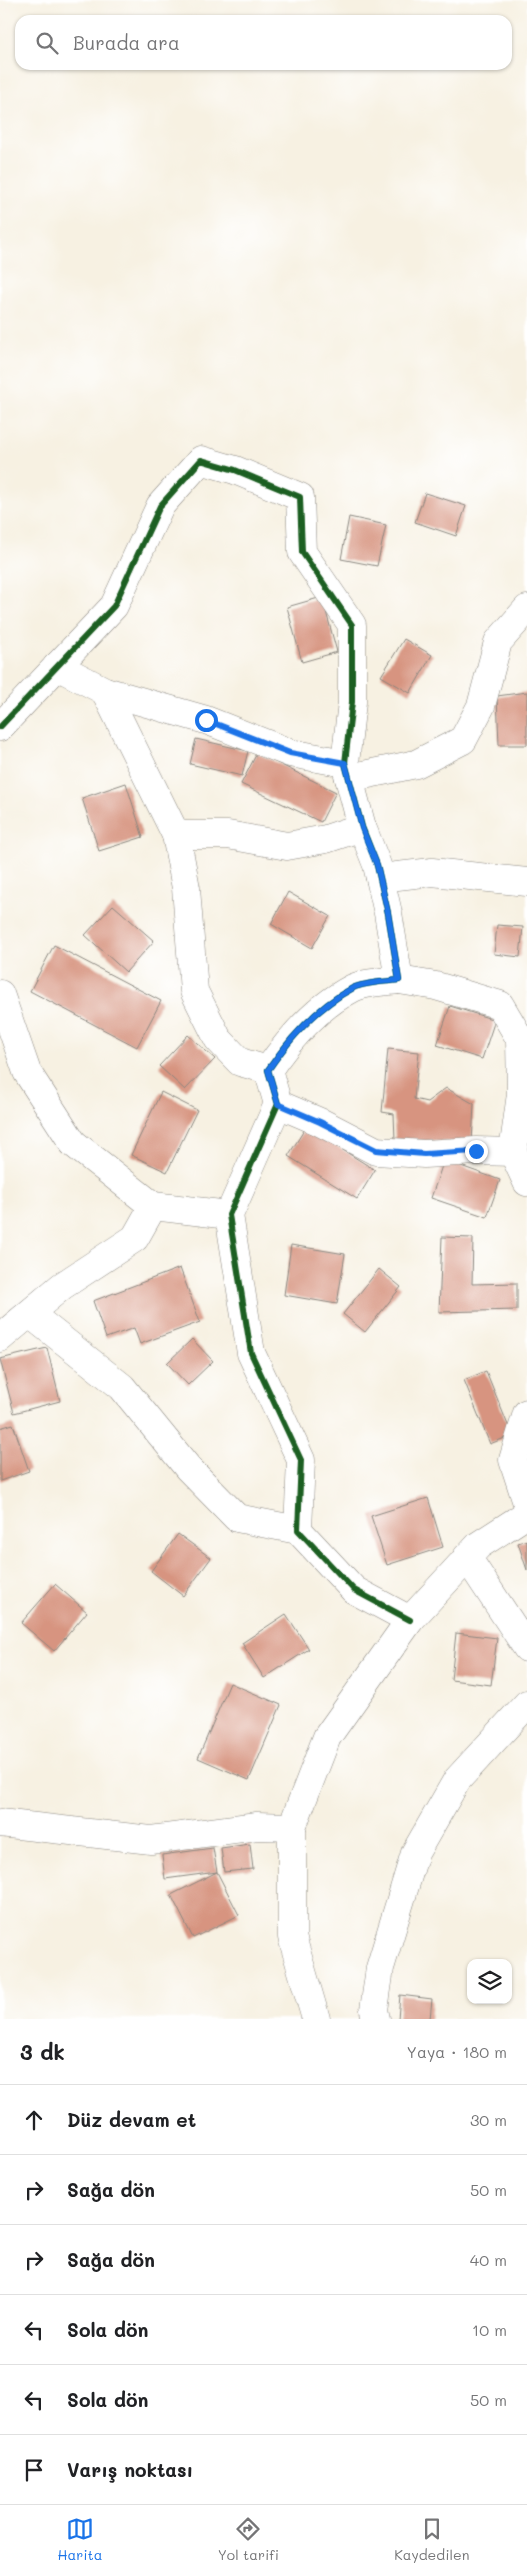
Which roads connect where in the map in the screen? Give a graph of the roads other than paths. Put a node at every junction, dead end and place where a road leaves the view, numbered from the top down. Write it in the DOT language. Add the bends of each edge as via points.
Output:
graph roads {
  1 [pos="527,609"];
  2 [pos="57,666"];
  3 [pos="106,691"];
  4 [pos="0,727"];
  5 [pos="347,771"];
  6 [pos="362,828"];
  7 [pos="176,835"];
  8 [pos="380,878"];
  9 [pos="527,882"];
  10 [pos="399,980"];
  11 [pos="0,994"];
  12 [pos="524,1035"];
  13 [pos="268,1070"];
  14 [pos="278,1104"];
  15 [pos="514,1152"];
  16 [pos="527,1182"];
  17 [pos="153,1206"];
  18 [pos="229,1215"];
  19 [pos="30,1314"];
  20 [pos="0,1338"];
  21 [pos="527,1413"];
  22 [pos="527,1503"];
  23 [pos="527,1514"];
  24 [pos="298,1530"];
  25 [pos="467,1557"];
  26 [pos="410,1620"];
  27 [pos="527,1648"];
  28 [pos="527,1704"];
  29 [pos="0,1824"];
  30 [pos="292,1827"];
  31 [pos="316,2019"];
  32 [pos="376,2019"];
  1 -- 5 [label="street" via="498,642 481,706 463,740 416,764"];
  2 -- 3 [label="street"];
  2 -- 4 [label="street"];
  2 -- 5 [label="street" via="114,606 160,506 201,460 235,470 300,497 302,552 352,626 352,702"];
  3 -- 5 [label="street" via="206,720"];
  3 -- 7 [label="street"];
  5 -- 6 [label="street"];
  6 -- 7 [label="street" via="287,846 228,834"];
  6 -- 8 [label="street"];
  7 -- 13 [label="street" via="186,888 194,991 218,1039 240,1062"];
  8 -- 9 [label="street" via="432,872"];
  8 -- 10 [label="street"];
  10 -- 12 [label="street" via="436,986 500,1005"];
  10 -- 13 [label="street" via="354,987 312,1018 288,1041"];
  11 -- 17 [label="street" via="27,1072 72,1143"];
  12 -- 15 [label="street"];
  13 -- 14 [label="street"];
  14 -- 15 [label="street" via="376,1150 424,1154"];
  14 -- 18 [label="street"];
  15 -- 16 [label="street"];
  17 -- 18 [label="street"];
  17 -- 19 [label="street" via="135,1238 62,1286"];
  18 -- 24 [label="street" via="251,1353 301,1460"];
  19 -- 20 [label="street"];
  19 -- 24 [label="street" via="122,1388 188,1468 237,1518"];
  21 -- 22 [label="street" via="513,1460"];
  23 -- 25 [label="street" via="479,1545"];
  24 -- 26 [label="street" via="354,1590"];
  25 -- 26 [label="street"];
  25 -- 27 [label="street"];
  26 -- 30 [label="street" via="327,1737"];
  28 -- 32 [label="street" via="457,1780 414,1853 380,1968 374,2010"];
  29 -- 30 [label="street" via="151,1840 257,1826"];
  30 -- 31 [label="street" via="292,1937"];
}
